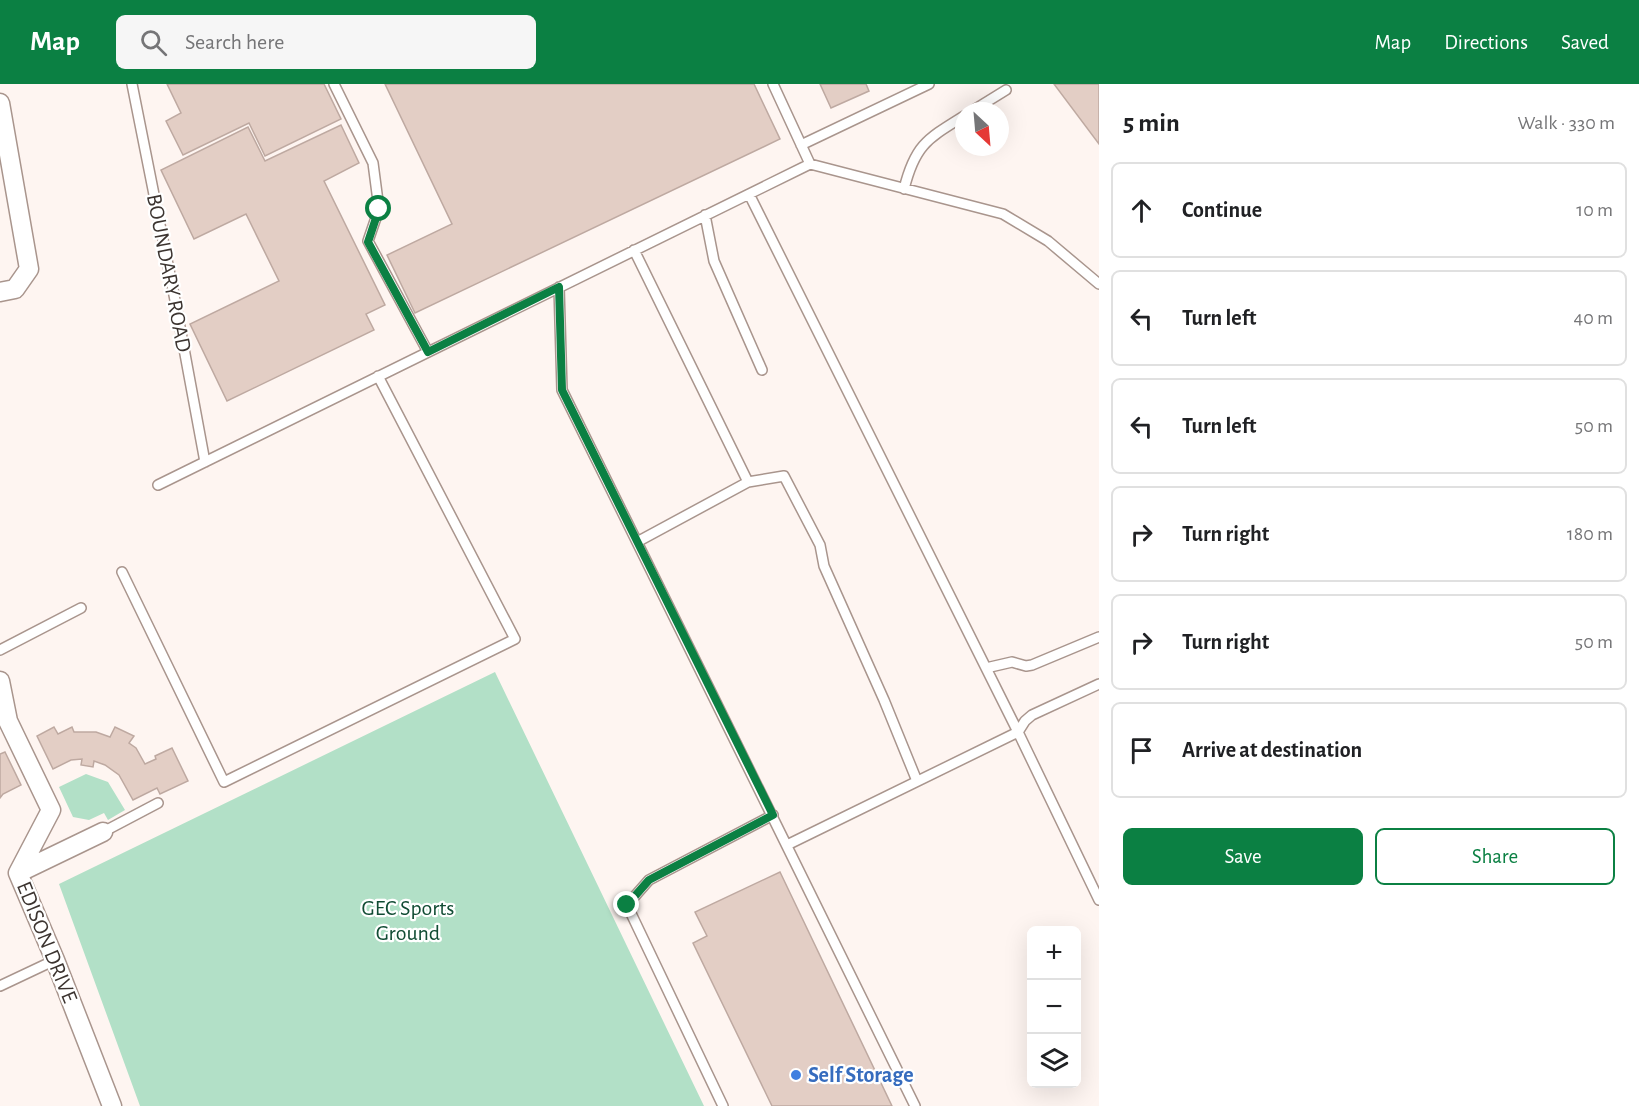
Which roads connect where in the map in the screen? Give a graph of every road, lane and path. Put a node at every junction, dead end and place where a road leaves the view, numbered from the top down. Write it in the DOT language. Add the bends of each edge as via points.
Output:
graph roads {
  1 [pos="132,84"];
  2 [pos="334,84"];
  3 [pos="773,84"];
  4 [pos="929,84"];
  5 [pos="1006,90"];
  6 [pos="987,102"];
  7 [pos="0,103"];
  8 [pos="955,122"];
  9 [pos="801,145"];
  10 [pos="810,164"];
  11 [pos="904,189"];
  12 [pos="749,194"];
  13 [pos="705,215"];
  14 [pos="634,250"];
  15 [pos="1099,284"];
  16 [pos="559,287"];
  17 [pos="0,292"];
  18 [pos="428,352"];
  19 [pos="762,370"];
  20 [pos="378,376"];
  21 [pos="205,462"];
  22 [pos="748,482"];
  23 [pos="158,485"];
  24 [pos="637,542"];
  25 [pos="122,572"];
  26 [pos="81,608"];
  27 [pos="1099,637"];
  28 [pos="0,650"];
  29 [pos="986,668"];
  30 [pos="0,681"];
  31 [pos="1099,684"];
  32 [pos="1018,732"];
  33 [pos="917,781"];
  34 [pos="158,803"];
  35 [pos="773,815"];
  36 [pos="103,832"];
  37 [pos="787,845"];
  38 [pos="18,873"];
  39 [pos="1099,900"];
  40 [pos="55,960"];
  41 [pos="0,986"];
  42 [pos="112,1106"];
  43 [pos="723,1106"];
  44 [pos="915,1106"];
  1 -- 21 [label="lane, BOUNDARY ROAD"];
  2 -- 18 [label="lane" via="373,163 379,209 368,242"];
  3 -- 9 [label="lane"];
  4 -- 9 [label="lane"];
  5 -- 6 [label="lane"];
  7 -- 17 [label="street" via="29,269 15,289"];
  8 -- 11 [label="lane" via="923,144 910,163"];
  9 -- 10 [label="lane"];
  10 -- 11 [label="lane"];
  10 -- 12 [label="lane"];
  11 -- 15 [label="lane" via="1003,214 1048,241"];
  12 -- 13 [label="lane"];
  12 -- 29 [label="lane"];
  13 -- 14 [label="lane"];
  13 -- 19 [label="lane" via="714,261"];
  14 -- 16 [label="lane"];
  14 -- 22 [label="lane"];
  16 -- 18 [label="lane"];
  16 -- 24 [label="lane" via="562,390"];
  18 -- 20 [label="lane"];
  20 -- 21 [label="lane"];
  20 -- 25 [label="lane" via="515,639 224,782"];
  21 -- 23 [label="lane"];
  22 -- 24 [label="lane"];
  22 -- 33 [label="lane" via="784,476 820,545 824,566"];
  24 -- 35 [label="lane"];
  26 -- 28 [label="lane"];
  27 -- 29 [label="lane" via="1032,665 1012,662"];
  29 -- 32 [label="lane"];
  30 -- 38 [label="street, EDISON DRIVE" via="8,721 51,810"];
  31 -- 32 [label="lane" via="1032,715"];
  32 -- 33 [label="lane"];
  32 -- 39 [label="lane"];
  33 -- 37 [label="lane"];
  34 -- 36 [label="lane"];
  35 -- 37 [label="lane"];
  35 -- 43 [label="lane" via="649,880 627,905"];
  36 -- 38 [label="street"];
  37 -- 44 [label="lane"];
  38 -- 40 [label="street, EDISON DRIVE"];
  40 -- 41 [label="lane"];
  40 -- 42 [label="street, EDISON DRIVE"];
}
